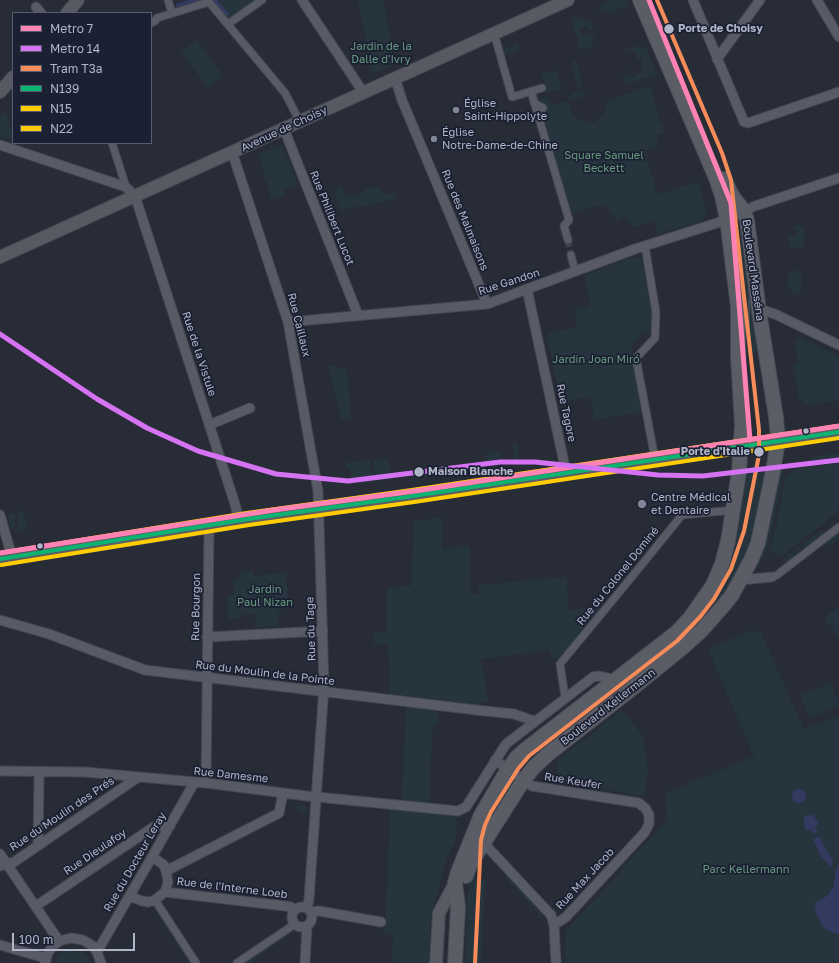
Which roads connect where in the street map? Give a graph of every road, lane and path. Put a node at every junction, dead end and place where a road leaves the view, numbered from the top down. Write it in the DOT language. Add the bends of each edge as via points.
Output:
graph roads {
  1 [pos="78,0"];
  2 [pos="168,0"];
  3 [pos="262,0"];
  4 [pos="302,0"];
  5 [pos="568,0"];
  6 [pos="640,0"];
  7 [pos="648,0"];
  8 [pos="693,0"];
  9 [pos="760,0"];
  10 [pos="817,0"];
  11 [pos="68,12"];
  12 [pos="172,13"];
  13 [pos="152,22"];
  14 [pos="228,24"];
  15 [pos="494,33"];
  16 [pos="839,37"];
  17 [pos="717,59"];
  18 [pos="12,78"];
  19 [pos="395,78"];
  20 [pos="542,88"];
  21 [pos="531,91"];
  22 [pos="0,92"];
  23 [pos="363,92"];
  24 [pos="839,92"];
  25 [pos="534,103"];
  26 [pos="543,108"];
  27 [pos="300,122"];
  28 [pos="284,129"];
  29 [pos="112,144"];
  30 [pos="0,145"];
  31 [pos="232,152"];
  32 [pos="839,178"];
  33 [pos="126,187"];
  34 [pos="135,196"];
  35 [pos="744,211"];
  36 [pos="728,219"];
  37 [pos="568,240"];
  38 [pos="645,246"];
  39 [pos="571,255"];
  40 [pos="0,257"];
  41 [pos="575,271"];
  42 [pos="527,289"];
  43 [pos="487,304"];
  44 [pos="759,311"];
  45 [pos="358,315"];
  46 [pos="288,322"];
  47 [pos="839,345"];
  48 [pos="250,408"];
  49 [pos="209,424"];
  50 [pos="839,432"];
  51 [pos="778,441"];
  52 [pos="741,446"];
  53 [pos="655,459"];
  54 [pos="566,472"];
  55 [pos="320,509"];
  56 [pos="733,510"];
  57 [pos="0,515"];
  58 [pos="240,520"];
  59 [pos="209,526"];
  60 [pos="839,527"];
  61 [pos="6,558"];
  62 [pos="772,577"];
  63 [pos="740,580"];
  64 [pos="0,620"];
  65 [pos="322,631"];
  66 [pos="207,637"];
  67 [pos="207,678"];
  68 [pos="616,680"];
  69 [pos="324,692"];
  70 [pos="565,697"];
  71 [pos="534,721"];
  72 [pos="496,760"];
  73 [pos="508,769"];
  74 [pos="0,771"];
  75 [pos="40,772"];
  76 [pos="137,778"];
  77 [pos="523,781"];
  78 [pos="194,782"];
  79 [pos="206,783"];
  80 [pos="283,793"];
  81 [pos="316,796"];
  82 [pos="458,811"];
  83 [pos="649,815"];
  84 [pos="170,826"];
  85 [pos="474,832"];
  86 [pos="485,843"];
  87 [pos="38,845"];
  88 [pos="0,854"];
  89 [pos="152,857"];
  90 [pos="4,865"];
  91 [pos="166,871"];
  92 [pos="455,883"];
  93 [pos="165,892"];
  94 [pos="130,896"];
  95 [pos="155,900"];
  96 [pos="36,906"];
  97 [pos="458,908"];
  98 [pos="294,910"];
  99 [pos="309,910"];
  100 [pos="382,922"];
  101 [pos="295,924"];
  102 [pos="554,925"];
  103 [pos="307,926"];
  104 [pos="59,941"];
  105 [pos="0,945"];
  106 [pos="97,952"];
  107 [pos="45,961"];
  108 [pos="100,963"];
  109 [pos="196,963"];
  110 [pos="237,963"];
  111 [pos="305,963"];
  112 [pos="436,963"];
  113 [pos="455,963"];
  114 [pos="556,963"];
  1 -- 11 [label="main road"];
  2 -- 12 [label="street"];
  3 -- 14 [label="street"];
  4 -- 23 [label="street"];
  5 -- 15 [label="main road, Avenue de Choisy"];
  6 -- 36 [label="main road, Boulevard Masséna" via="716,178"];
  7 -- 35 [label="main road, Boulevard Masséna" via="716,162 727,186"];
  8 -- 17 [label="street"];
  9 -- 17 [label="street"];
  10 -- 16 [label="street"];
  12 -- 13 [label="street"];
  12 -- 14 [label="street" via="209,2"];
  14 -- 27 [label="street" via="285,92"];
  15 -- 19 [label="main road, Avenue de Choisy"];
  15 -- 21 [label="street" via="512,97"];
  17 -- 24 [label="street" via="744,122 748,123"];
  18 -- 22 [label="main road"];
  19 -- 23 [label="main road, Avenue de Choisy"];
  19 -- 43 [label="street, Rue des Malmaisons"];
  20 -- 21 [label="street"];
  21 -- 25 [label="street"];
  23 -- 27 [label="main road, Avenue de Choisy"];
  25 -- 26 [label="street"];
  25 -- 37 [label="street" via="569,220 564,226"];
  27 -- 28 [label="main road, Avenue de Choisy"];
  28 -- 31 [label="main road, Avenue de Choisy"];
  28 -- 45 [label="street, Rue Philibert Lucot"];
  29 -- 33 [label="street"];
  30 -- 33 [label="street"];
  31 -- 34 [label="main road, Avenue de Choisy"];
  31 -- 46 [label="street, Rue Caillaux"];
  32 -- 35 [label="street, Rue Gandon"];
  33 -- 34 [label="street"];
  34 -- 40 [label="main road, Avenue de Choisy"];
  34 -- 49 [label="street, Rue de la Vistule"];
  35 -- 36 [label="street, Rue Gandon"];
  35 -- 44 [label="main road, Boulevard Masséna"];
  36 -- 38 [label="street, Rue Gandon"];
  36 -- 52 [label="main road, Boulevard Masséna" via="738,307"];
  38 -- 41 [label="street, Rue Gandon"];
  38 -- 53 [label="street" via="656,312 655,338 636,358"];
  39 -- 41 [label="street"];
  41 -- 42 [label="street, Rue Gandon"];
  42 -- 43 [label="street, Rue Gandon"];
  42 -- 54 [label="street, Rue Tagore"];
  43 -- 45 [label="street, Rue Gandon"];
  44 -- 47 [label="street" via="777,315"];
  44 -- 51 [label="main road, Boulevard Masséna"];
  45 -- 46 [label="street, Rue Gandon"];
  46 -- 55 [label="street, Rue Caillaux"];
  48 -- 49 [label="street"];
  49 -- 58 [label="street, Rue de la Vistule"];
  50 -- 51 [label="main road"];
  51 -- 52 [label="main road"];
  51 -- 63 [label="main road, Boulevard Kellermann" via="758,543"];
  52 -- 53 [label="main road"];
  52 -- 56 [label="main road, Boulevard Kellermann"];
  53 -- 54 [label="main road"];
  54 -- 55 [label="main road"];
  55 -- 58 [label="main road"];
  55 -- 65 [label="street, Rue du Tage"];
  56 -- 68 [label="main road, Boulevard Kellermann" via="722,564 713,585 677,632"];
  56 -- 70 [label="street, Rue du Colonel Dominé" via="682,514 560,664"];
  57 -- 61 [label="street"];
  58 -- 59 [label="main road"];
  59 -- 61 [label="main road"];
  59 -- 66 [label="street, Rue Bourgon"];
  60 -- 62 [label="street"];
  62 -- 63 [label="street"];
  63 -- 77 [label="main road, Boulevard Kellermann" via="724,605 693,639 547,755"];
  64 -- 67 [label="street, Rue du Moulin de la Pointe" via="49,634 145,670"];
  65 -- 66 [label="street"];
  65 -- 69 [label="street, Rue du Tage"];
  66 -- 67 [label="street, Rue Bourgon"];
  67 -- 69 [label="street, Rue du Moulin de la Pointe"];
  67 -- 79 [label="street, Rue Bourgon"];
  68 -- 70 [label="street, Boulevard Kellermann" via="593,677"];
  68 -- 73 [label="main road, Boulevard Kellermann" via="523,752"];
  69 -- 71 [label="street, Rue du Moulin de la Pointe" via="514,714"];
  69 -- 81 [label="street, Rue du Tage"];
  70 -- 71 [label="street, Boulevard Kellermann"];
  71 -- 72 [label="street, Boulevard Kellermann" via="506,744"];
  72 -- 73 [label="street, Rue Keufer"];
  72 -- 82 [label="street, Boulevard Kellermann" via="466,807"];
  73 -- 77 [label="street, Rue Keufer"];
  73 -- 85 [label="main road, Boulevard Kellermann" via="485,807"];
  74 -- 75 [label="street, Rue Damesme"];
  75 -- 76 [label="street, Rue Damesme" via="85,772"];
  75 -- 87 [label="street"];
  76 -- 78 [label="street, Rue Damesme"];
  76 -- 87 [label="street, Rue du Moulin des Prés"];
  77 -- 83 [label="street, Rue Keufer" via="532,786 639,803"];
  77 -- 86 [label="main road, Boulevard Kellermann"];
  78 -- 79 [label="street, Rue Damesme"];
  78 -- 84 [label="street, Rue du Docteur Leray"];
  79 -- 80 [label="street, Rue Damesme"];
  80 -- 81 [label="street, Rue Damesme"];
  80 -- 91 [label="street" via="279,813"];
  81 -- 82 [label="street, Rue Damesme"];
  81 -- 99 [label="street, Rue du Tage"];
  83 -- 102 [label="street, Rue Max Jacob" via="649,824 645,832 566,917"];
  84 -- 89 [label="street, Rue du Docteur Leray"];
  84 -- 96 [label="street, Rue Dieulafoy" via="155,826"];
  85 -- 86 [label="street"];
  85 -- 92 [label="main road, Boulevard Kellermann"];
  86 -- 97 [label="main road, Boulevard Kellermann" via="470,865"];
  86 -- 102 [label="street" via="549,912"];
  87 -- 90 [label="street, Rue du Moulin des Prés" via="14,862"];
  88 -- 90 [label="street"];
  89 -- 91 [label="street" via="164,865"];
  89 -- 94 [label="street, Rue du Docteur Leray"];
  90 -- 96 [label="street"];
  91 -- 93 [label="street" via="168,882"];
  92 -- 97 [label="main road, Boulevard Kellermann"];
  92 -- 112 [label="main road, Boulevard Kellermann" via="439,913"];
  93 -- 95 [label="street"];
  93 -- 98 [label="street, Rue de l'Interne Loeb" via="285,906"];
  94 -- 95 [label="street" via="148,902"];
  94 -- 106 [label="street, Rue du Docteur Leray"];
  95 -- 109 [label="street"];
  96 -- 104 [label="street"];
  97 -- 113 [label="main road, Boulevard Kellermann"];
  98 -- 99 [label="street" via="302,907"];
  98 -- 101 [label="street" via="292,917"];
  99 -- 100 [label="street"];
  99 -- 103 [label="street" via="312,918"];
  101 -- 103 [label="street"];
  101 -- 110 [label="street"];
  102 -- 114 [label="street, Rue Max Jacob"];
  103 -- 111 [label="street"];
  104 -- 106 [label="street" via="71,938 83,940"];
  104 -- 107 [label="street" via="52,947"];
  105 -- 107 [label="street"];
  106 -- 108 [label="street"];
}
